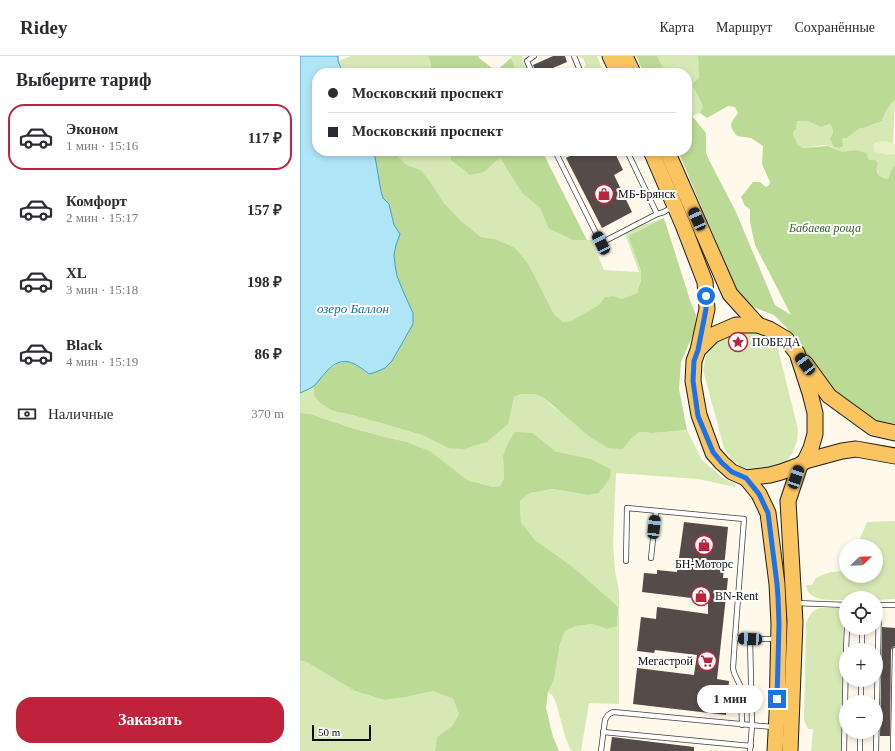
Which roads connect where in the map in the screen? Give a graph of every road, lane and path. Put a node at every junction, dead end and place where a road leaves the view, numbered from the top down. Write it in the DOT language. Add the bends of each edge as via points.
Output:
graph roads {
  1 [pos="534,56"];
  2 [pos="574,56"];
  3 [pos="610,56"];
  4 [pos="626,56"];
  5 [pos="530,68"];
  6 [pos="579,68"];
  7 [pos="616,68"];
  8 [pos="631,68"];
  9 [pos="558,156"];
  10 [pos="629,156"];
  11 [pos="654,156"];
  12 [pos="669,156"];
  13 [pos="675,205"];
  14 [pos="657,214"];
  15 [pos="758,325"];
  16 [pos="698,350"];
  17 [pos="797,353"];
  18 [pos="895,433"];
  19 [pos="895,456"];
  20 [pos="802,463"];
  21 [pos="746,478"];
  22 [pos="656,511"];
  23 [pos="651,558"];
  24 [pos="626,561"];
  25 [pos="794,603"];
  26 [pos="839,605"];
  27 [pos="883,605"];
  28 [pos="895,605"];
  29 [pos="878,635"];
  30 [pos="735,638"];
  31 [pos="750,639"];
  32 [pos="779,639"];
  33 [pos="895,650"];
  34 [pos="845,687"];
  35 [pos="742,725"];
  36 [pos="752,726"];
  37 [pos="776,727"];
  38 [pos="603,732"];
  39 [pos="860,739"];
  40 [pos="750,749"];
  41 [pos="601,751"];
  42 [pos="775,751"];
  43 [pos="790,751"];
  44 [pos="844,751"];
  45 [pos="860,751"];
  46 [pos="876,751"];
  47 [pos="892,751"];
  1 -- 5 [label="lane" via="527,62"];
  2 -- 6 [label="lane"];
  3 -- 7 [label="main road"];
  4 -- 8 [label="main road"];
  9 -- 14 [label="lane" via="601,243"];
  10 -- 14 [label="lane"];
  11 -- 13 [label="main road"];
  12 -- 15 [label="main road" via="730,294"];
  13 -- 14 [label="lane"];
  13 -- 16 [label="main road" via="705,282 706,309"];
  15 -- 16 [label="main road" via="736,325 713,335"];
  15 -- 17 [label="main road" via="786,339"];
  16 -- 21 [label="main road" via="694,361 693,381 698,416 713,452 732,472"];
  17 -- 18 [label="main road" via="829,396 873,428"];
  17 -- 20 [label="main road" via="815,413 815,434 811,448"];
  19 -- 20 [label="main road" via="856,449"];
  20 -- 21 [label="main road" via="770,475"];
  20 -- 25 [label="main road" via="788,502"];
  21 -- 32 [label="main road" via="759,494 768,513 777,584"];
  22 -- 23 [label="lane"];
  22 -- 24 [label="lane" via="627,508"];
  22 -- 30 [label="lane" via="744,519"];
  25 -- 26 [label="lane"];
  25 -- 43 [label="main road"];
  27 -- 28 [label="lane"];
  29 -- 46 [label="lane"];
  30 -- 31 [label="lane"];
  30 -- 35 [label="lane" via="733,672 741,688"];
  31 -- 32 [label="lane"];
  31 -- 36 [label="lane"];
  32 -- 37 [label="main road"];
  33 -- 47 [label="lane"];
  34 -- 44 [label="lane"];
  35 -- 36 [label="lane"];
  35 -- 38 [label="lane" via="613,712 605,720"];
  36 -- 37 [label="lane"];
  36 -- 40 [label="lane"];
  37 -- 42 [label="main road"];
  38 -- 40 [label="lane"];
  38 -- 41 [label="lane"];
  39 -- 45 [label="lane"];
}
